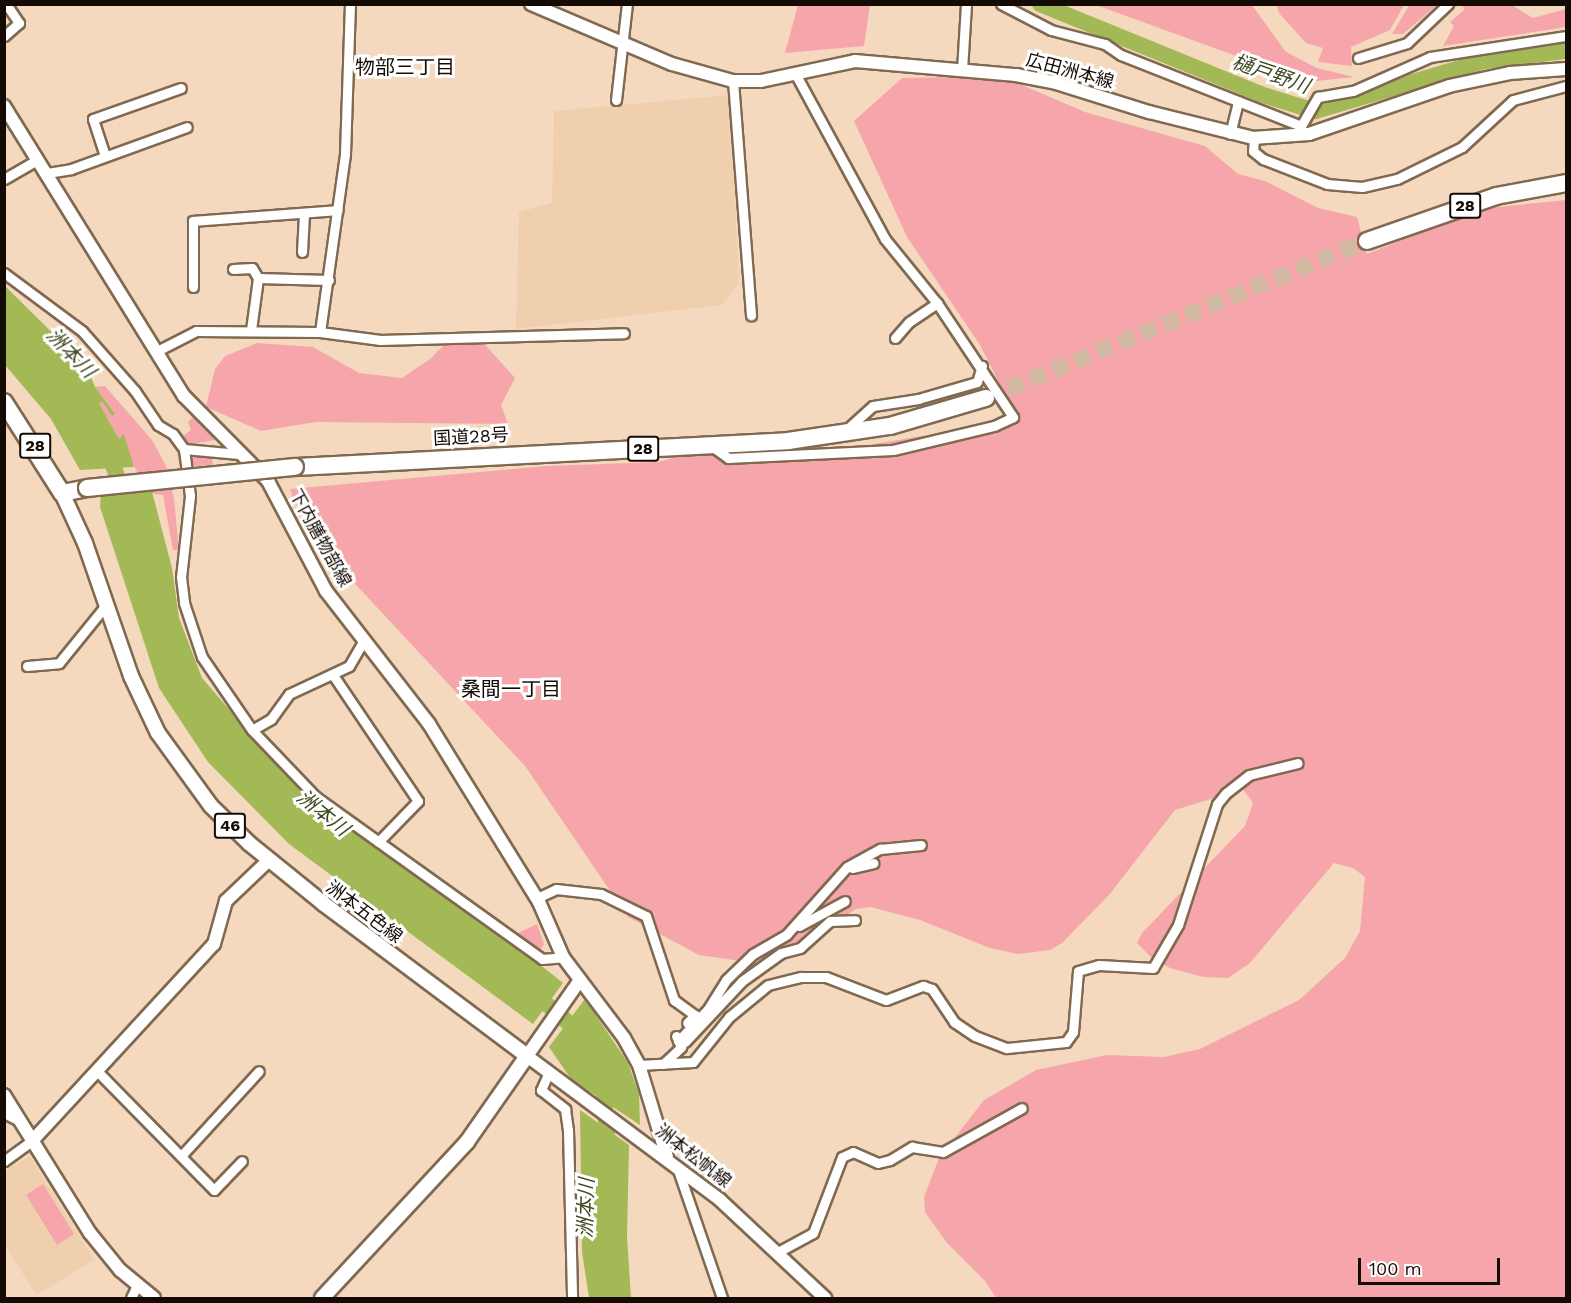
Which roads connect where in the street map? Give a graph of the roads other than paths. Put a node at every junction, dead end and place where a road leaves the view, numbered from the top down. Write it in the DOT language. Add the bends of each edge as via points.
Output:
graph roads {
  1 [pos="6,4"];
  2 [pos="350,4"];
  3 [pos="531,4"];
  4 [pos="627,4"];
  5 [pos="966,4"];
  6 [pos="1001,4"];
  7 [pos="1448,4"];
  8 [pos="4,36"];
  9 [pos="1566,36"];
  10 [pos="621,41"];
  11 [pos="1358,58"];
  12 [pos="1566,69"];
  13 [pos="962,70"];
  14 [pos="795,73"];
  15 [pos="733,81"];
  16 [pos="1566,86"];
  17 [pos="181,88"];
  18 [pos="616,100"];
  19 [pos="1238,101"];
  20 [pos="4,106"];
  21 [pos="187,127"];
  22 [pos="1230,134"];
  23 [pos="1254,138"];
  24 [pos="105,156"];
  25 [pos="38,159"];
  26 [pos="47,173"];
  27 [pos="4,179"];
  28 [pos="1566,183"];
  29 [pos="338,210"];
  30 [pos="304,213"];
  31 [pos="1367,241"];
  32 [pos="302,252"];
  33 [pos="233,269"];
  34 [pos="4,273"];
  35 [pos="258,278"];
  36 [pos="329,280"];
  37 [pos="193,287"];
  38 [pos="937,303"];
  39 [pos="751,315"];
  40 [pos="251,330"];
  41 [pos="320,332"];
  42 [pos="624,333"];
  43 [pos="895,338"];
  44 [pos="157,351"];
  45 [pos="982,366"];
  46 [pos="986,398"];
  47 [pos="4,402"];
  48 [pos="842,434"];
  49 [pos="710,445"];
  50 [pos="183,449"];
  51 [pos="239,454"];
  52 [pos="62,493"];
  53 [pos="106,605"];
  54 [pos="364,640"];
  55 [pos="27,666"];
  56 [pos="333,675"];
  57 [pos="252,730"];
  58 [pos="1298,763"];
  59 [pos="378,842"];
  60 [pos="921,845"];
  61 [pos="269,860"];
  62 [pos="873,863"];
  63 [pos="844,871"];
  64 [pos="537,898"];
  65 [pos="845,901"];
  66 [pos="855,920"];
  67 [pos="787,934"];
  68 [pos="562,957"];
  69 [pos="578,984"];
  70 [pos="679,1044"];
  71 [pos="527,1056"];
  72 [pos="663,1064"];
  73 [pos="639,1065"];
  74 [pos="97,1071"];
  75 [pos="259,1071"];
  76 [pos="549,1072"];
  77 [pos="4,1095"];
  78 [pos="1022,1108"];
  79 [pos="4,1113"];
  80 [pos="20,1121"];
  81 [pos="32,1141"];
  82 [pos="181,1156"];
  83 [pos="4,1161"];
  84 [pos="242,1161"];
  85 [pos="672,1161"];
  86 [pos="776,1253"];
  87 [pos="137,1285"];
  88 [pos="328,1297"];
  89 [pos="131,1299"];
  90 [pos="154,1299"];
  91 [pos="572,1299"];
  92 [pos="722,1299"];
  93 [pos="825,1299"];
  1 -- 8 [label="street" via="19,23"];
  2 -- 29 [label="street" via="350,98"];
  3 -- 10 [label="main road, 広田洲本線"];
  4 -- 10 [label="street"];
  5 -- 13 [label="street"];
  6 -- 19 [label="street" via="1051,30 1105,44 1121,56"];
  7 -- 11 [label="street" via="1407,43"];
  9 -- 19 [label="street" via="1446,53 1353,91 1316,100 1301,126"];
  10 -- 15 [label="main road, 広田洲本線" via="672,64"];
  10 -- 18 [label="street"];
  12 -- 23 [label="main road, 広田洲本線" via="1510,74 1449,86 1309,134"];
  13 -- 14 [label="main road, 広田洲本線" via="855,62"];
  13 -- 22 [label="main road, 広田洲本線" via="1053,82"];
  14 -- 15 [label="main road, 広田洲本線" via="761,81"];
  14 -- 38 [label="street" via="885,238"];
  15 -- 39 [label="street"];
  16 -- 23 [label="street" via="1513,100 1462,147 1397,179 1362,187 1327,184 1263,159 1253,151"];
  17 -- 24 [label="street" via="93,119"];
  19 -- 22 [label="street"];
  20 -- 25 [label="main road, 下内膳物部線"];
  21 -- 24 [label="street"];
  22 -- 23 [label="main road, 広田洲本線"];
  24 -- 26 [label="street"];
  25 -- 26 [label="main road, 下内膳物部線"];
  25 -- 27 [label="street"];
  26 -- 44 [label="main road, 下内膳物部線"];
  28 -- 31 [label="highway, 28" via="1485,200"];
  29 -- 30 [label="street"];
  29 -- 36 [label="street"];
  30 -- 32 [label="street"];
  30 -- 37 [label="street" via="193,221"];
  33 -- 35 [label="street" via="252,268"];
  34 -- 50 [label="street" via="82,331"];
  35 -- 36 [label="street"];
  35 -- 40 [label="street"];
  36 -- 41 [label="street"];
  38 -- 43 [label="street" via="909,322"];
  38 -- 45 [label="street"];
  40 -- 41 [label="street"];
  40 -- 44 [label="street" via="195,331"];
  41 -- 42 [label="street" via="380,340"];
  44 -- 51 [label="main road, 下内膳物部線" via="184,396"];
  45 -- 48 [label="street" via="977,382 918,399 873,406"];
  45 -- 49 [label="street" via="1013,417 994,426 893,450 837,455 728,458"];
  46 -- 48 [label="highway, 国道28号 / 28" via="909,421"];
  47 -- 52 [label="highway, 28"];
  48 -- 49 [label="highway, 国道28号 / 28"];
  49 -- 52 [label="highway, 国道28号 / 28, bridge" via="295,467"];
  50 -- 51 [label="street"];
  50 -- 57 [label="street" via="190,496 181,577 184,603 202,657"];
  51 -- 54 [label="main road, 下内膳物部線" via="268,482 316,574"];
  52 -- 53 [label="main road, 洲本五色線 / 46" via="85,543"];
  53 -- 55 [label="street" via="59,663"];
  53 -- 61 [label="main road, 洲本五色線 / 46" via="131,676 164,741 211,806"];
  54 -- 56 [label="street" via="349,666"];
  54 -- 64 [label="main road, 下内膳物部線" via="429,724"];
  56 -- 57 [label="street" via="290,694 271,719"];
  56 -- 59 [label="street" via="418,801"];
  57 -- 59 [label="street" via="316,797"];
  58 -- 72 [label="street" via="1250,775 1226,793 1218,804 1178,925 1153,968 1099,965 1078,972 1073,1032 1066,1042 1007,1048 975,1036 954,1022 932,989 922,986 886,1000 826,977 801,977 768,985 729,1017 693,1062"];
  59 -- 68 [label="street" via="542,959"];
  60 -- 63 [label="street" via="880,849"];
  61 -- 71 [label="main road, 洲本五色線 / 46"];
  61 -- 74 [label="main road" via="226,901 214,944"];
  62 -- 63 [label="street"];
  63 -- 67 [label="street"];
  64 -- 68 [label="main road, 下内膳物部線"];
  64 -- 70 [label="street" via="556,889 601,894 646,916 674,1000 695,1015 676,1036"];
  65 -- 67 [label="street" via="817,913"];
  66 -- 70 [label="street" via="830,921 800,948 781,953 742,981"];
  67 -- 70 [label="street" via="753,954 726,980 708,1010"];
  68 -- 69 [label="main road, 下内膳物部線"];
  69 -- 71 [label="main road"];
  69 -- 73 [label="main road, 下内膳物部線" via="624,1038"];
  70 -- 72 [label="street"];
  71 -- 76 [label="main road, 洲本松帆線"];
  71 -- 88 [label="main road" via="467,1142"];
  72 -- 73 [label="street"];
  73 -- 85 [label="main road, 下内膳物部線"];
  74 -- 81 [label="main road"];
  74 -- 82 [label="street"];
  75 -- 82 [label="street"];
  76 -- 85 [label="main road, 洲本松帆線"];
  76 -- 91 [label="street" via="541,1090 565,1110 568,1130"];
  77 -- 80 [label="main road"];
  78 -- 86 [label="street" via="944,1152 912,1147 890,1161 878,1163 853,1152 842,1157 813,1233"];
  79 -- 80 [label="street"];
  80 -- 81 [label="main road"];
  81 -- 83 [label="street"];
  81 -- 87 [label="main road" via="90,1233"];
  82 -- 84 [label="street" via="214,1190"];
  85 -- 86 [label="main road, 洲本松帆線" via="745,1221"];
  85 -- 92 [label="street"];
  86 -- 93 [label="main road, 洲本松帆線"];
  87 -- 89 [label="street"];
  87 -- 90 [label="main road"];
}
